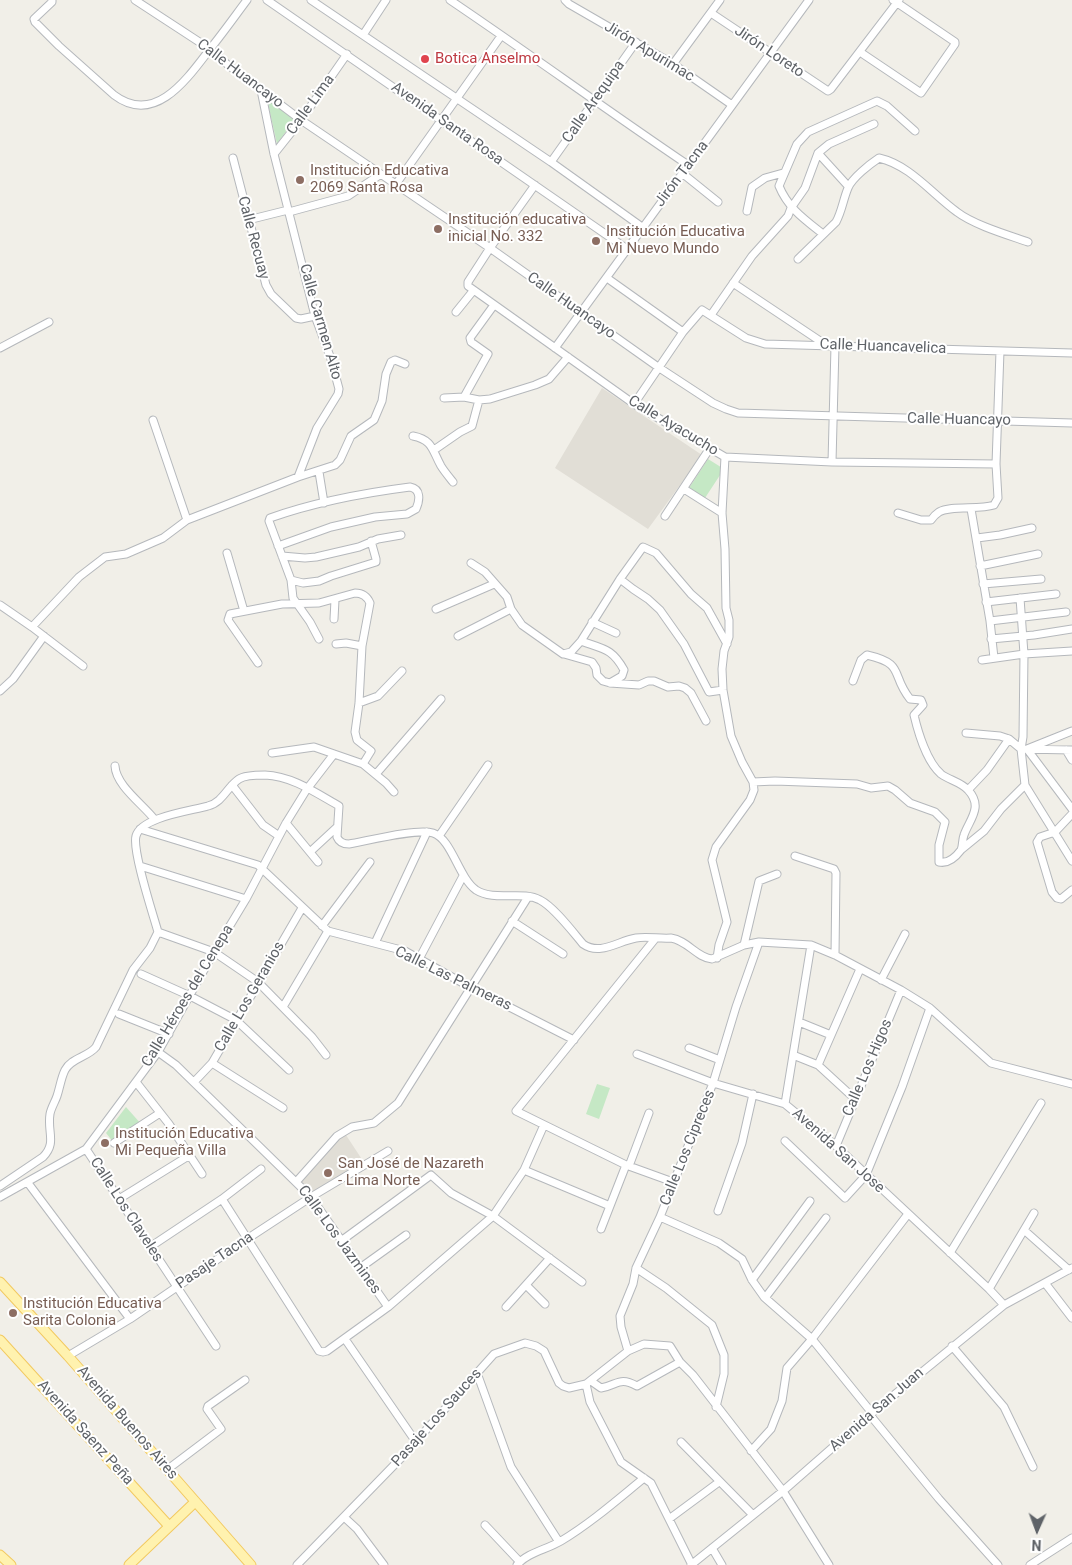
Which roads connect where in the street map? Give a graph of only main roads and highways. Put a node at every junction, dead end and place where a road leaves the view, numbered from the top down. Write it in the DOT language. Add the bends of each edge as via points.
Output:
graph roads {
  1 [pos="0,1282"];
  2 [pos="0,1340"];
  3 [pos="195,1502"];
  4 [pos="169,1526"];
  5 [pos="0,1555"];
  6 [pos="11,1565"];
  7 [pos="129,1565"];
  8 [pos="251,1565"];
  1 -- 3 [label="main road, Avenida Buenos Aires"];
  2 -- 4 [label="main road, Avenida Saenz Peña"];
  3 -- 4 [label="main road"];
  3 -- 8 [label="main road, Avenida Buenos Aires"];
  4 -- 7 [label="main road"];
  5 -- 6 [label="main road"];
}
